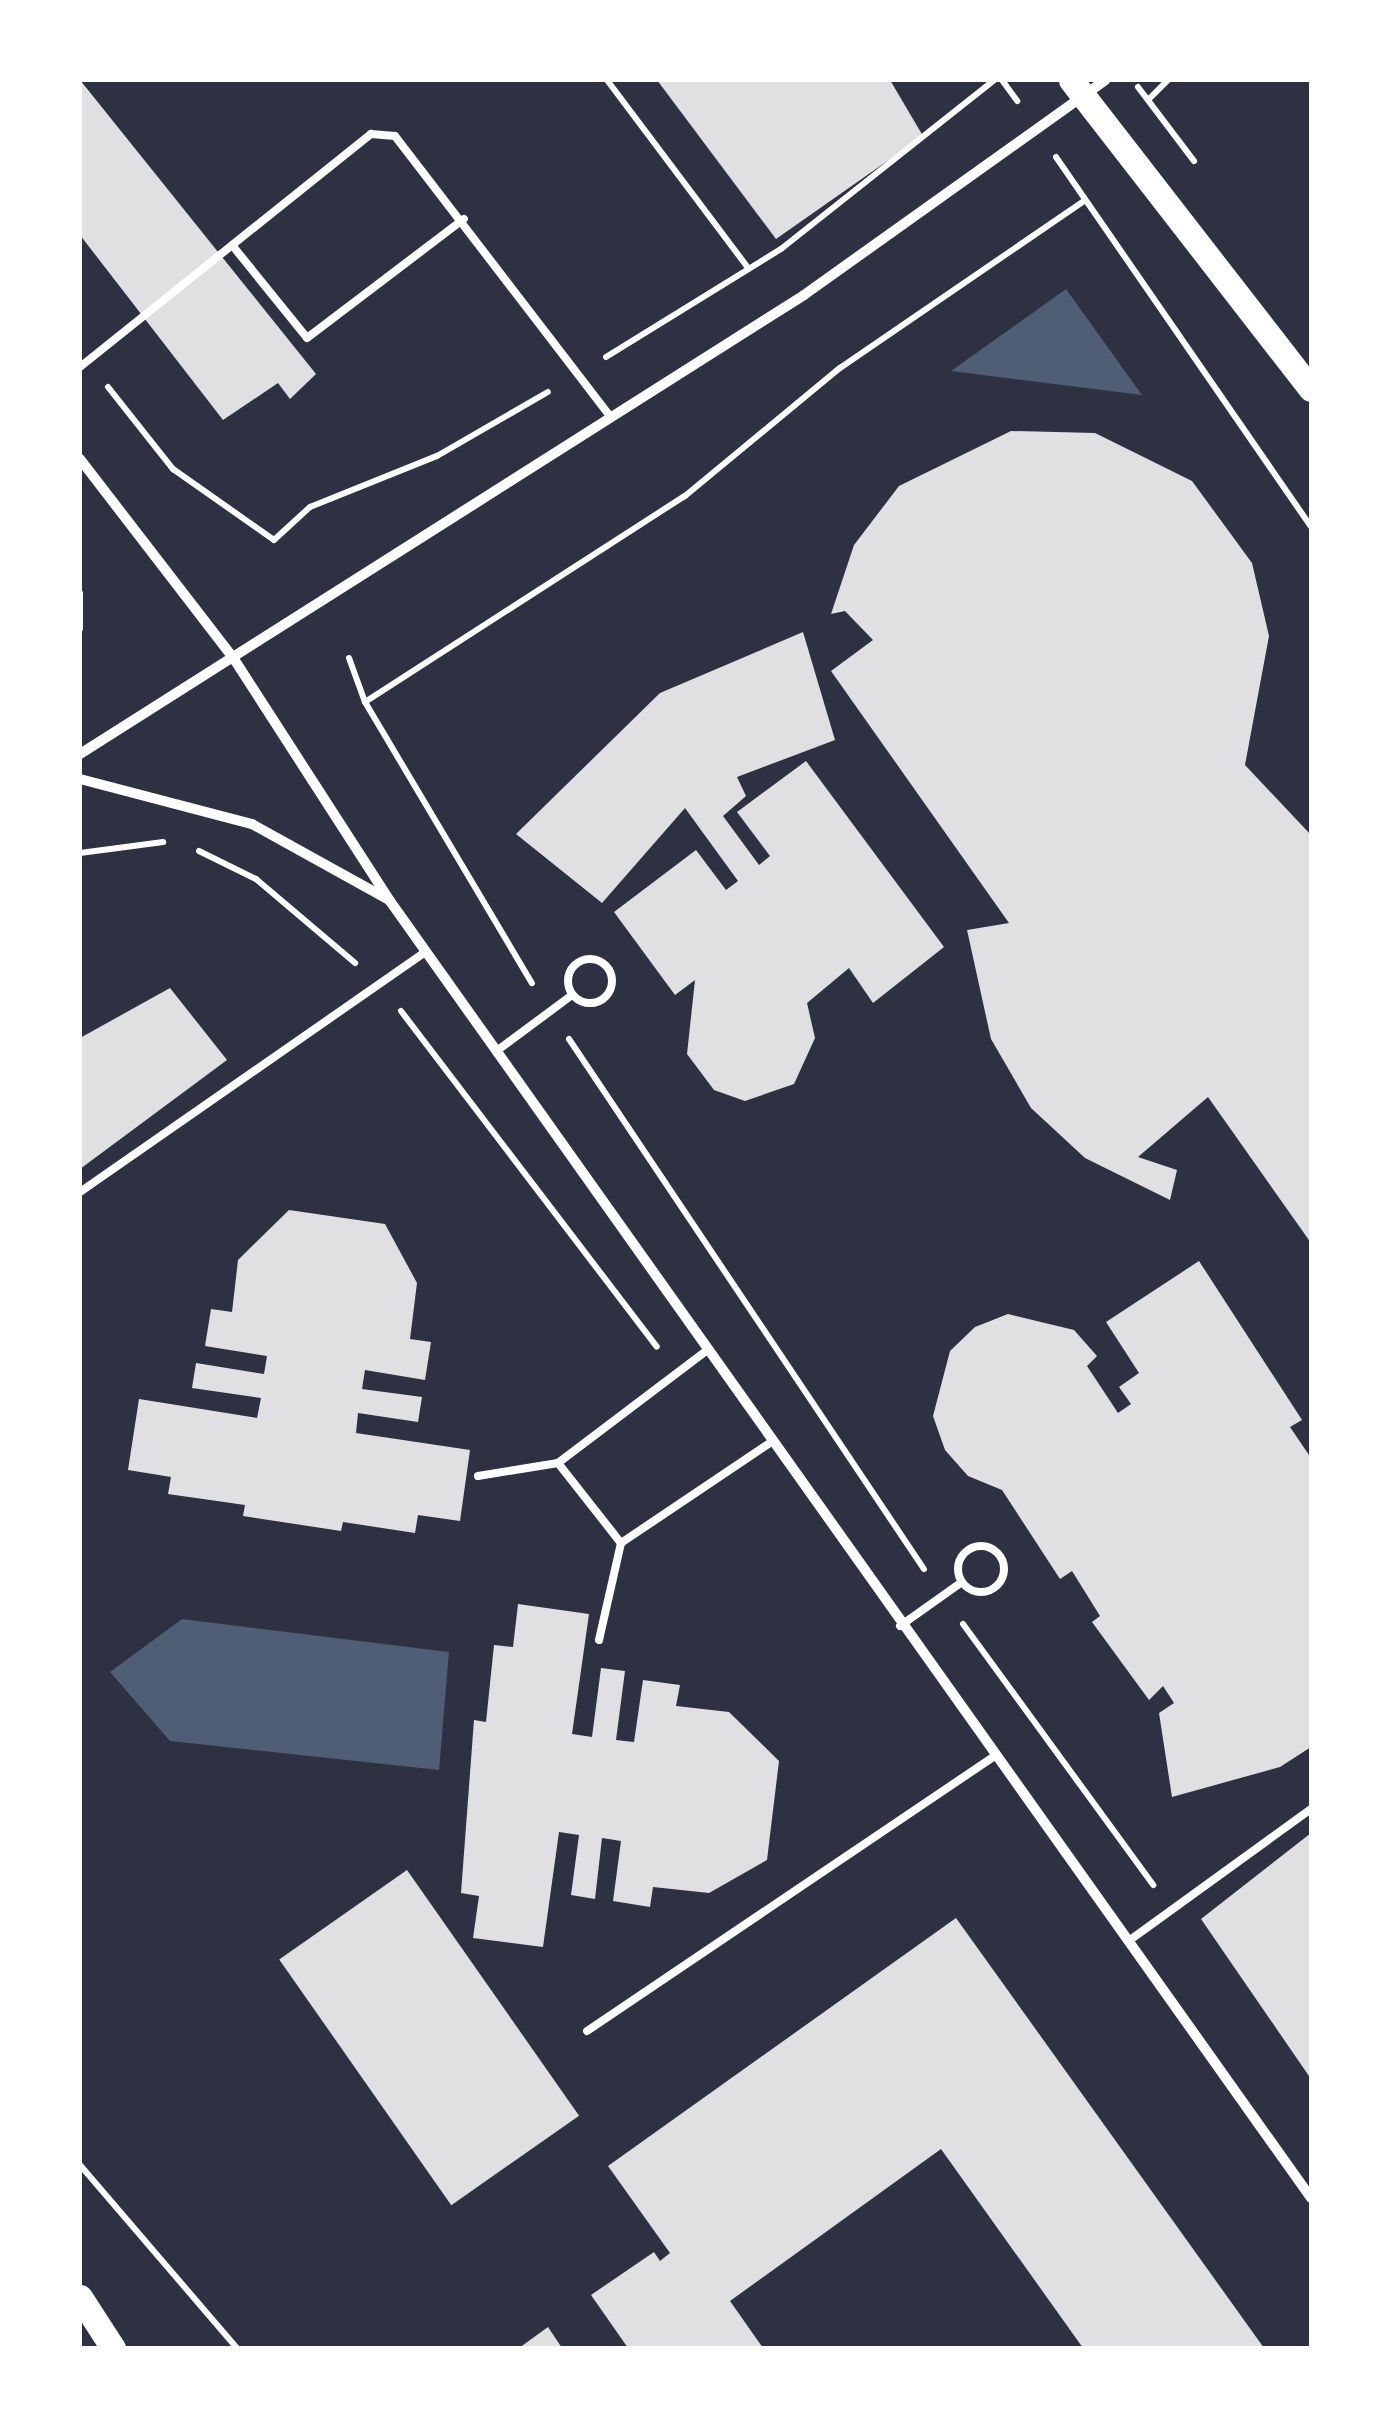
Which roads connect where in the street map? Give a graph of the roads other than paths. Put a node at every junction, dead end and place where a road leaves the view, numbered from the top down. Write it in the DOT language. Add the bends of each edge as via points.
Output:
graph roads {
  1 [pos="1105,80"];
  2 [pos="1077,90"];
  3 [pos="464,219"];
  4 [pos="232,245"];
  5 [pos="84,363"];
  6 [pos="1311,389"];
  7 [pos="611,418"];
  8 [pos="80,460"];
  9 [pos="234,658"];
  10 [pos="80,754"];
  11 [pos="80,779"];
  12 [pos="390,900"];
  13 [pos="427,951"];
  14 [pos="572,995"];
  15 [pos="498,1050"];
  16 [pos="80,1192"];
  17 [pos="709,1349"];
  18 [pos="774,1440"];
  19 [pos="558,1464"];
  20 [pos="478,1476"];
  21 [pos="621,1542"];
  22 [pos="962,1582"];
  23 [pos="900,1626"];
  24 [pos="599,1640"];
  25 [pos="992,1758"];
  26 [pos="1311,1809"];
  27 [pos="1130,1940"];
  28 [pos="586,2032"];
  29 [pos="1311,2198"];
  30 [pos="80,2296"];
  31 [pos="113,2348"];
  1 -- 2 [label="street"];
  2 -- 6 [label="main road"];
  2 -- 7 [label="street" via="1040,134"];
  3 -- 4 [label="lane" via="396,136 372,134"];
  3 -- 4 [label="lane" via="307,338"];
  3 -- 7 [label="lane" via="584,371"];
  4 -- 5 [label="lane"];
  7 -- 9 [label="street"];
  8 -- 9 [label="street"];
  9 -- 10 [label="street"];
  9 -- 12 [label="street"];
  11 -- 12 [label="street" via="252,824"];
  12 -- 13 [label="street"];
  13 -- 15 [label="street"];
  13 -- 16 [label="lane"];
  14 -- 14 [label="lane" via="576,964 609,968 610,991 600,1002"];
  14 -- 15 [label="lane"];
  15 -- 17 [label="street"];
  17 -- 18 [label="street"];
  17 -- 19 [label="lane"];
  18 -- 21 [label="lane"];
  18 -- 23 [label="street"];
  19 -- 20 [label="lane"];
  19 -- 21 [label="lane"];
  21 -- 24 [label="lane"];
  22 -- 22 [label="lane" via="958,1568 969,1548 1001,1557 994,1588"];
  22 -- 23 [label="lane"];
  23 -- 25 [label="street"];
  25 -- 27 [label="street"];
  25 -- 28 [label="lane"];
  26 -- 27 [label="lane"];
  27 -- 29 [label="street"];
  30 -- 31 [label="main road"];
}
